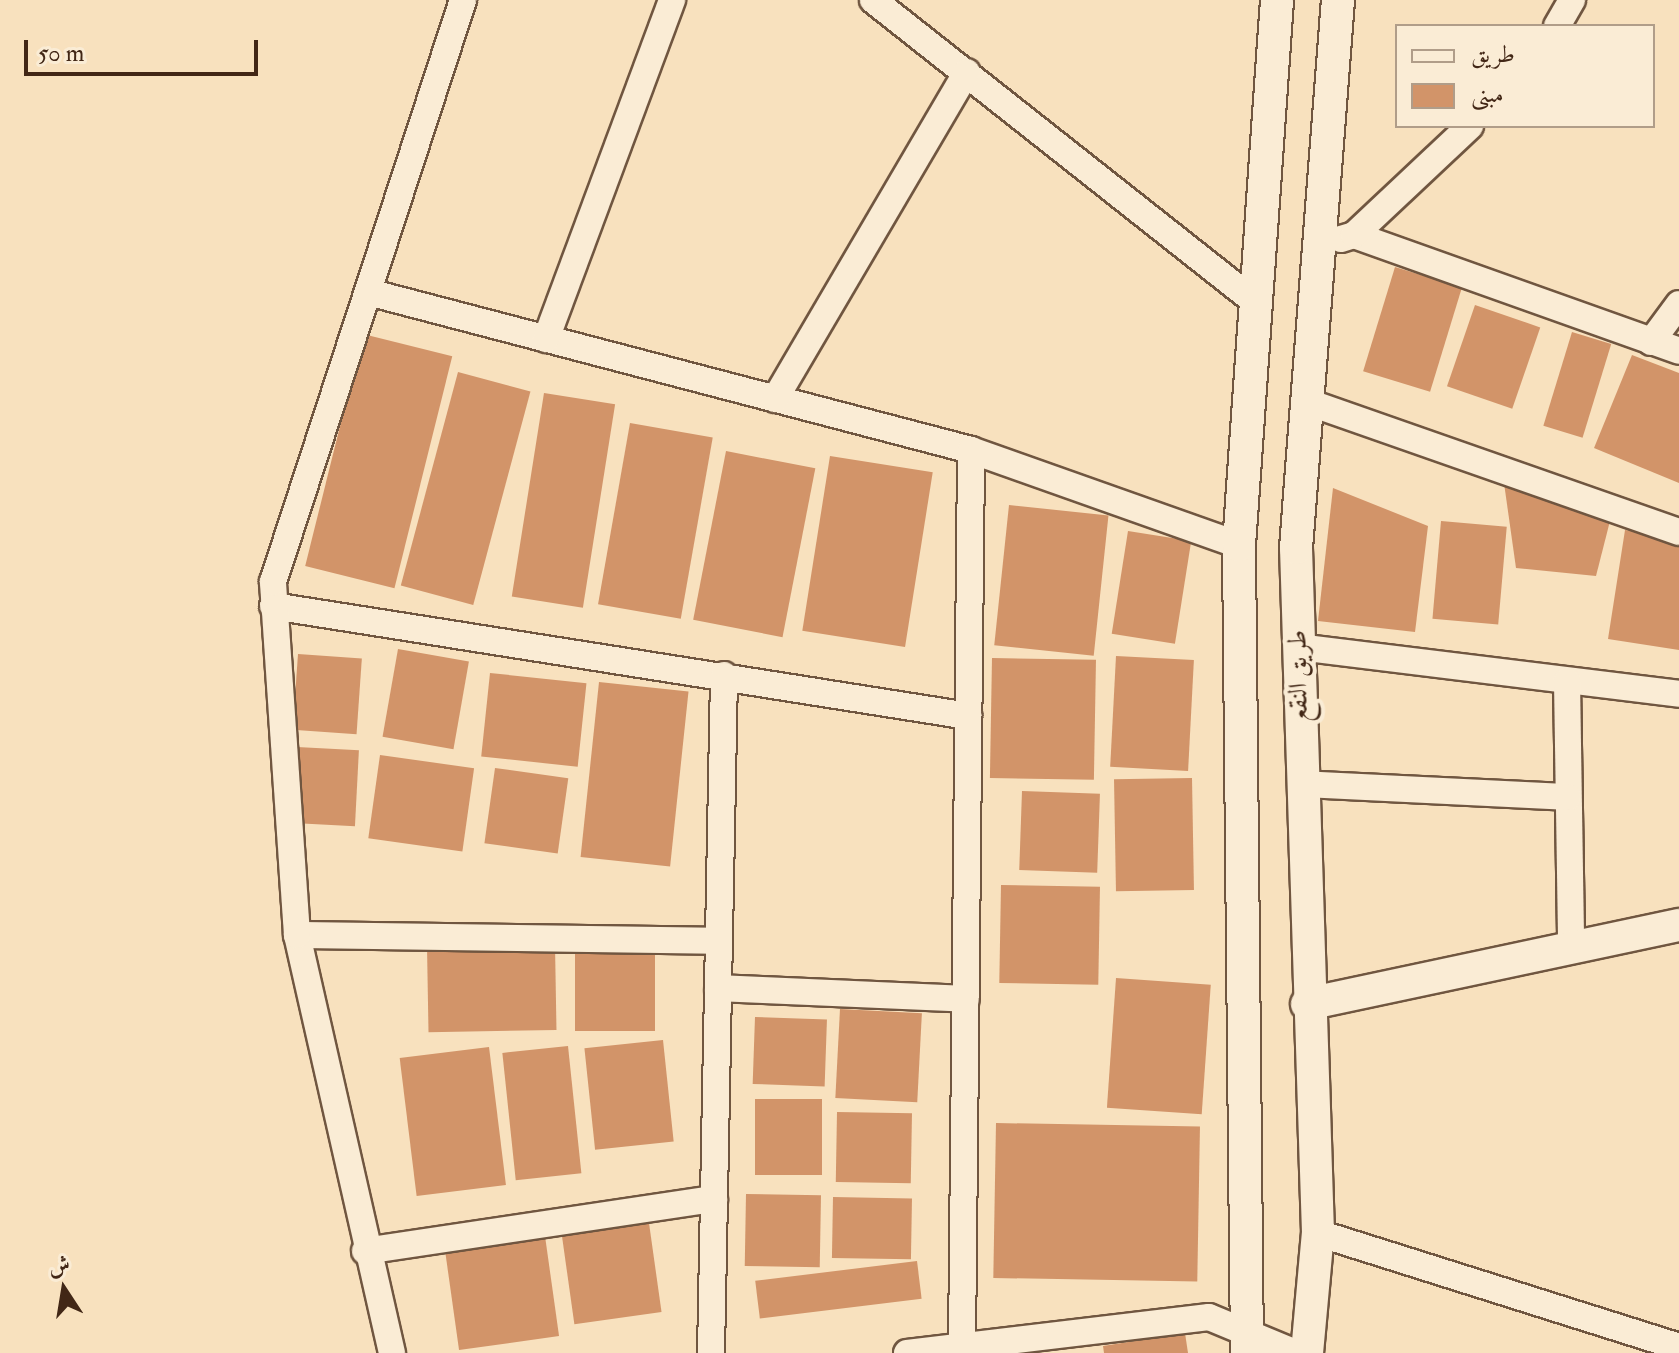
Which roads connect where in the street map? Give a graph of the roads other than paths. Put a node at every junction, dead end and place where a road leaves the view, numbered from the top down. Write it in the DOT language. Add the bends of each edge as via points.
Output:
graph roads {
  1 [pos="463,0"];
  2 [pos="672,0"];
  3 [pos="873,0"];
  4 [pos="1277,0"];
  5 [pos="1338,0"];
  6 [pos="1572,0"];
  7 [pos="1558,24"];
  8 [pos="967,72"];
  9 [pos="1468,128"];
  10 [pos="1354,235"];
  11 [pos="1319,245"];
  12 [pos="368,292"];
  13 [pos="1257,303"];
  14 [pos="1679,304"];
  15 [pos="546,339"];
  16 [pos="1651,342"];
  17 [pos="1679,351"];
  18 [pos="775,399"];
  19 [pos="1305,401"];
  20 [pos="971,450"];
  21 [pos="1679,532"];
  22 [pos="1239,545"];
  23 [pos="273,606"];
  24 [pos="1298,647"];
  25 [pos="724,675"];
  26 [pos="1567,681"];
  27 [pos="1679,694"];
  28 [pos="968,716"];
  29 [pos="1302,784"];
  30 [pos="1568,797"];
  31 [pos="1679,925"];
  32 [pos="297,935"];
  33 [pos="719,941"];
  34 [pos="1571,947"];
  35 [pos="718,988"];
  36 [pos="966,999"];
  37 [pos="1307,1004"];
  38 [pos="714,1199"];
  39 [pos="1318,1233"];
  40 [pos="365,1251"];
  41 [pos="1248,1342"];
  42 [pos="962,1346"];
  43 [pos="1679,1347"];
  44 [pos="392,1353"];
  45 [pos="711,1353"];
  46 [pos="907,1353"];
  47 [pos="1296,1353"];
  48 [pos="1307,1353"];
  1 -- 12 [label="street"];
  2 -- 15 [label="street"];
  3 -- 8 [label="street"];
  4 -- 13 [label="street"];
  5 -- 11 [label="street, طريق النقع"];
  6 -- 7 [label="street"];
  8 -- 13 [label="street"];
  8 -- 18 [label="street"];
  9 -- 10 [label="street"];
  10 -- 11 [label="street"];
  10 -- 16 [label="street"];
  11 -- 19 [label="street, طريق النقع"];
  12 -- 15 [label="street"];
  12 -- 23 [label="street" via="273,582"];
  13 -- 22 [label="street"];
  14 -- 16 [label="street"];
  15 -- 18 [label="street"];
  16 -- 17 [label="street"];
  18 -- 20 [label="street"];
  19 -- 21 [label="street"];
  19 -- 24 [label="street, طريق النقع" via="1296,548"];
  20 -- 22 [label="street"];
  20 -- 28 [label="street"];
  22 -- 41 [label="street"];
  23 -- 25 [label="street"];
  23 -- 32 [label="street"];
  24 -- 26 [label="street"];
  24 -- 29 [label="street, طريق النقع"];
  25 -- 28 [label="street"];
  25 -- 33 [label="street"];
  26 -- 27 [label="street"];
  26 -- 30 [label="street"];
  28 -- 36 [label="street"];
  29 -- 30 [label="street"];
  29 -- 37 [label="street, طريق النقع"];
  30 -- 34 [label="street"];
  31 -- 34 [label="street"];
  32 -- 33 [label="street"];
  32 -- 40 [label="street"];
  33 -- 35 [label="street"];
  34 -- 37 [label="street"];
  35 -- 36 [label="street"];
  35 -- 38 [label="street"];
  36 -- 42 [label="street"];
  37 -- 39 [label="street, طريق النقع"];
  38 -- 40 [label="street"];
  38 -- 45 [label="street"];
  39 -- 43 [label="street"];
  39 -- 48 [label="street, طريق النقع"];
  40 -- 44 [label="street"];
  41 -- 42 [label="street" via="1209,1317"];
  41 -- 47 [label="street"];
  42 -- 46 [label="street"];
}
